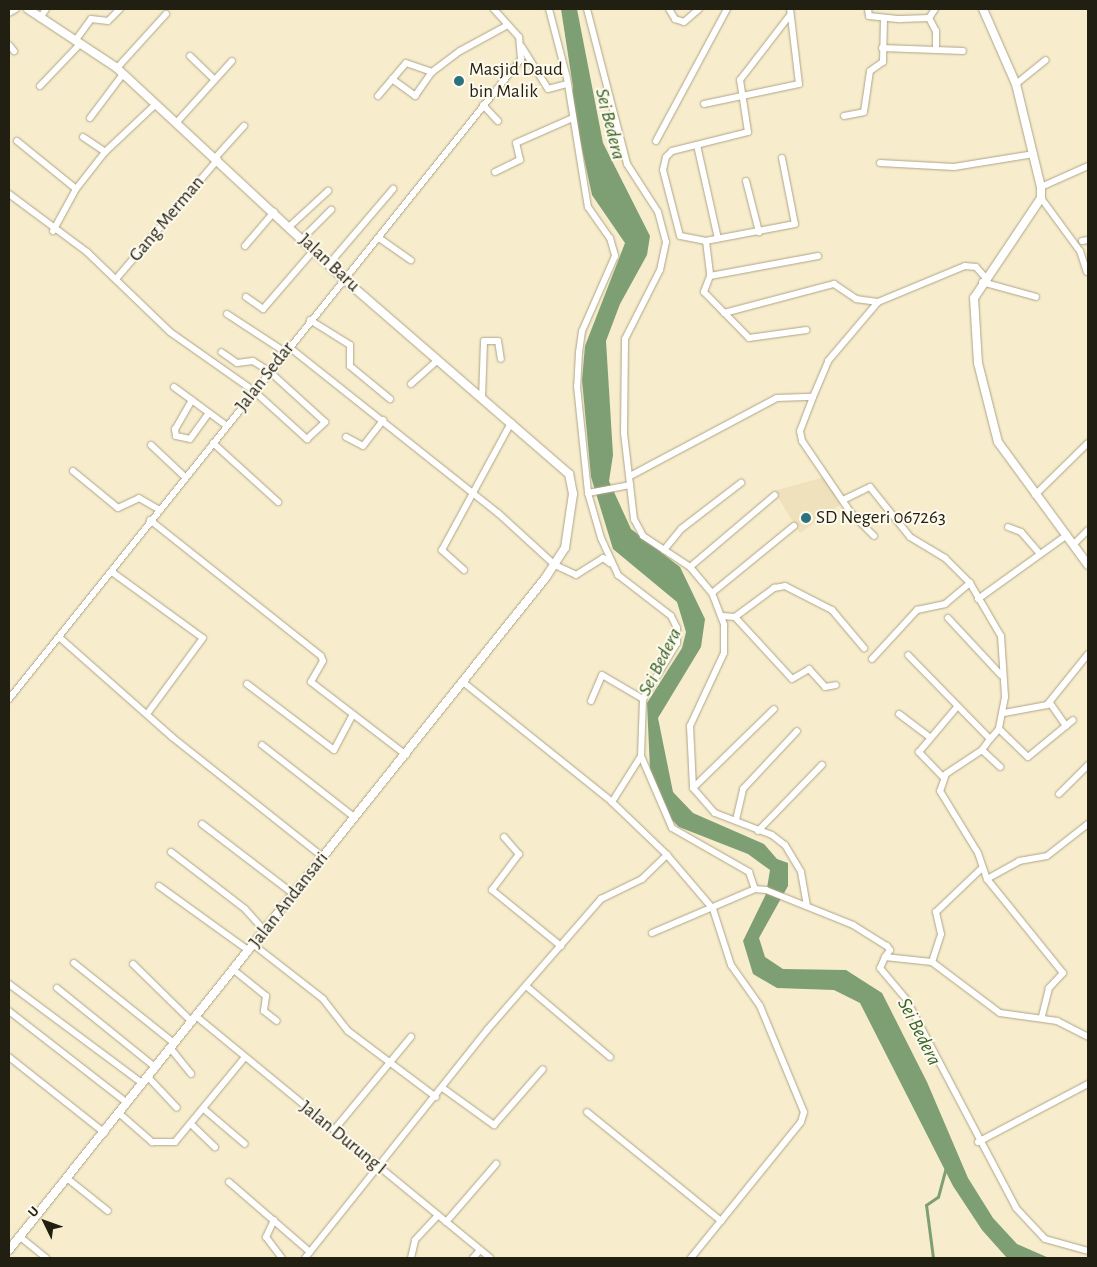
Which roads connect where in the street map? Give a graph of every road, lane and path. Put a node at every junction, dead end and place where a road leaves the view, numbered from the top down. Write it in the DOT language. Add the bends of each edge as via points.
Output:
graph roads {
  1 [pos="16,9"];
  2 [pos="28,9"];
  3 [pos="46,9"];
  4 [pos="120,9"];
  5 [pos="494,9"];
  6 [pos="549,9"];
  7 [pos="587,9"];
  8 [pos="669,9"];
  9 [pos="699,9"];
  10 [pos="727,9"];
  11 [pos="784,9"];
  12 [pos="868,9"];
  13 [pos="935,9"];
  14 [pos="983,9"];
  15 [pos="790,12"];
  16 [pos="9,13"];
  17 [pos="166,14"];
  18 [pos="41,18"];
  19 [pos="884,18"];
  20 [pos="929,18"];
  21 [pos="506,26"];
  22 [pos="78,42"];
  23 [pos="522,47"];
  24 [pos="882,48"];
  25 [pos="936,48"];
  26 [pos="963,51"];
  27 [pos="190,56"];
  28 [pos="1046,60"];
  29 [pos="232,61"];
  30 [pos="117,68"];
  31 [pos="432,72"];
  32 [pos="123,74"];
  33 [pos="214,79"];
  34 [pos="392,79"];
  35 [pos="567,84"];
  36 [pos="1016,84"];
  37 [pos="40,86"];
  38 [pos="378,96"];
  39 [pos="743,96"];
  40 [pos="156,104"];
  41 [pos="704,104"];
  42 [pos="483,105"];
  43 [pos="844,116"];
  44 [pos="90,118"];
  45 [pos="573,118"];
  46 [pos="498,121"];
  47 [pos="177,122"];
  48 [pos="244,126"];
  49 [pos="83,137"];
  50 [pos="17,141"];
  51 [pos="656,141"];
  52 [pos="697,145"];
  53 [pos="105,152"];
  54 [pos="1034,154"];
  55 [pos="217,158"];
  56 [pos="782,158"];
  57 [pos="880,163"];
  58 [pos="1088,166"];
  59 [pos="495,172"];
  60 [pos="746,181"];
  61 [pos="1041,187"];
  62 [pos="393,189"];
  63 [pos="76,190"];
  64 [pos="328,191"];
  65 [pos="9,194"];
  66 [pos="1041,198"];
  67 [pos="331,210"];
  68 [pos="274,212"];
  69 [pos="290,226"];
  70 [pos="54,231"];
  71 [pos="759,232"];
  72 [pos="303,238"];
  73 [pos="379,238"];
  74 [pos="718,239"];
  75 [pos="706,241"];
  76 [pos="246,246"];
  77 [pos="314,250"];
  78 [pos="818,256"];
  79 [pos="411,260"];
  80 [pos="329,264"];
  81 [pos="1087,272"];
  82 [pos="710,276"];
  83 [pos="116,279"];
  84 [pos="984,279"];
  85 [pos="345,280"];
  86 [pos="246,297"];
  87 [pos="1036,297"];
  88 [pos="878,302"];
  89 [pos="724,313"];
  90 [pos="227,314"];
  91 [pos="310,320"];
  92 [pos="806,330"];
  93 [pos="287,349"];
  94 [pos="221,352"];
  95 [pos="438,360"];
  96 [pos="501,360"];
  97 [pos="269,371"];
  98 [pos="411,384"];
  99 [pos="174,386"];
  100 [pos="254,391"];
  101 [pos="812,397"];
  102 [pos="390,398"];
  103 [pos="482,399"];
  104 [pos="192,400"];
  105 [pos="209,413"];
  106 [pos="383,420"];
  107 [pos="511,423"];
  108 [pos="227,426"];
  109 [pos="346,438"];
  110 [pos="1088,442"];
  111 [pos="213,444"];
  112 [pos="151,446"];
  113 [pos="73,471"];
  114 [pos="632,475"];
  115 [pos="186,476"];
  116 [pos="741,483"];
  117 [pos="630,485"];
  118 [pos="472,491"];
  119 [pos="591,491"];
  120 [pos="775,495"];
  121 [pos="1035,495"];
  122 [pos="843,500"];
  123 [pos="278,502"];
  124 [pos="158,509"];
  125 [pos="150,520"];
  126 [pos="794,526"];
  127 [pos="1008,527"];
  128 [pos="1088,530"];
  129 [pos="1067,535"];
  130 [pos="874,536"];
  131 [pos="1073,545"];
  132 [pos="565,548"];
  133 [pos="664,550"];
  134 [pos="1040,554"];
  135 [pos="555,565"];
  136 [pos="1088,565"];
  137 [pos="690,567"];
  138 [pos="464,570"];
  139 [pos="615,570"];
  140 [pos="112,572"];
  141 [pos="970,583"];
  142 [pos="712,593"];
  143 [pos="978,599"];
  144 [pos="722,616"];
  145 [pos="735,617"];
  146 [pos="948,618"];
  147 [pos="59,637"];
  148 [pos="864,648"];
  149 [pos="1088,654"];
  150 [pos="908,655"];
  151 [pos="872,659"];
  152 [pos="1001,676"];
  153 [pos="463,682"];
  154 [pos="247,684"];
  155 [pos="836,685"];
  156 [pos="9,699"];
  157 [pos="643,699"];
  158 [pos="591,702"];
  159 [pos="1050,703"];
  160 [pos="957,707"];
  161 [pos="774,709"];
  162 [pos="1004,713"];
  163 [pos="147,714"];
  164 [pos="899,714"];
  165 [pos="352,716"];
  166 [pos="1074,720"];
  167 [pos="1066,726"];
  168 [pos="999,729"];
  169 [pos="797,731"];
  170 [pos="929,738"];
  171 [pos="990,739"];
  172 [pos="262,745"];
  173 [pos="982,750"];
  174 [pos="406,755"];
  175 [pos="641,756"];
  176 [pos="822,765"];
  177 [pos="1088,765"];
  178 [pos="1000,767"];
  179 [pos="943,777"];
  180 [pos="693,788"];
  181 [pos="1059,794"];
  182 [pos="612,802"];
  183 [pos="354,817"];
  184 [pos="736,820"];
  185 [pos="202,824"];
  186 [pos="1087,828"];
  187 [pos="758,832"];
  188 [pos="504,837"];
  189 [pos="171,852"];
  190 [pos="667,855"];
  191 [pos="323,857"];
  192 [pos="981,869"];
  193 [pos="987,880"];
  194 [pos="159,886"];
  195 [pos="754,889"];
  196 [pos="295,895"];
  197 [pos="807,905"];
  198 [pos="713,909"];
  199 [pos="265,930"];
  200 [pos="652,933"];
  201 [pos="561,946"];
  202 [pos="251,948"];
  203 [pos="885,957"];
  204 [pos="932,962"];
  205 [pos="74,963"];
  206 [pos="133,964"];
  207 [pos="234,970"];
  208 [pos="9,984"];
  209 [pos="526,986"];
  210 [pos="57,988"];
  211 [pos="9,1011"];
  212 [pos="1042,1017"];
  213 [pos="194,1019"];
  214 [pos="277,1020"];
  215 [pos="411,1037"];
  216 [pos="1088,1037"];
  217 [pos="173,1047"];
  218 [pos="9,1057"];
  219 [pos="245,1057"];
  220 [pos="610,1057"];
  221 [pos="392,1060"];
  222 [pos="156,1068"];
  223 [pos="543,1069"];
  224 [pos="192,1074"];
  225 [pos="145,1080"];
  226 [pos="1088,1084"];
  227 [pos="444,1088"];
  228 [pos="436,1097"];
  229 [pos="127,1103"];
  230 [pos="177,1108"];
  231 [pos="205,1110"];
  232 [pos="587,1112"];
  233 [pos="120,1114"];
  234 [pos="192,1125"];
  235 [pos="334,1130"];
  236 [pos="105,1133"];
  237 [pos="978,1142"];
  238 [pos="244,1144"];
  239 [pos="215,1147"];
  240 [pos="496,1164"];
  241 [pos="378,1166"];
  242 [pos="68,1179"];
  243 [pos="229,1182"];
  244 [pos="108,1211"];
  245 [pos="438,1215"];
  246 [pos="274,1220"];
  247 [pos="721,1221"];
  248 [pos="446,1222"];
  249 [pos="19,1236"];
  250 [pos="9,1250"];
  251 [pos="480,1250"];
  252 [pos="1088,1251"];
  253 [pos="310,1252"];
  254 [pos="46,1258"];
  255 [pos="282,1258"];
  256 [pos="305,1258"];
  257 [pos="411,1258"];
  258 [pos="473,1258"];
  259 [pos="490,1258"];
  260 [pos="691,1258"];
  1 -- 16 [label="street"];
  2 -- 18 [label="street, Jalan Baru"];
  3 -- 18 [label="street"];
  4 -- 22 [label="street" via="108,21 91,19"];
  5 -- 21 [label="street"];
  6 -- 35 [label="street"];
  7 -- 114 [label="street" via="627,164 658,212 665,236 660,270 625,339 624,433"];
  8 -- 9 [label="street" via="675,19 684,22"];
  10 -- 51 [label="street"];
  11 -- 15 [label="street"];
  12 -- 19 [label="street" via="869,16"];
  13 -- 20 [label="street"];
  14 -- 36 [label="street"];
  15 -- 39 [label="street" via="740,80"];
  15 -- 39 [label="street" via="799,84"];
  17 -- 30 [label="street"];
  18 -- 22 [label="street, Jalan Baru"];
  19 -- 20 [label="street"];
  19 -- 24 [label="street"];
  20 -- 25 [label="street" via="936,31"];
  21 -- 23 [label="street" via="519,37"];
  21 -- 31 [label="street" via="460,51"];
  22 -- 30 [label="street, Jalan Baru"];
  22 -- 37 [label="street"];
  23 -- 35 [label="street" via="548,89"];
  23 -- 42 [label="street, Jalan Sedar" via="523,55"];
  24 -- 25 [label="street"];
  24 -- 43 [label="street" via="883,62 870,71 864,112"];
  25 -- 26 [label="street"];
  27 -- 33 [label="street"];
  28 -- 36 [label="street"];
  29 -- 33 [label="street"];
  30 -- 32 [label="street, Jalan Baru"];
  31 -- 34 [label="street" via="422,72 408,62"];
  31 -- 34 [label="street" via="415,96"];
  32 -- 40 [label="street, Jalan Baru"];
  32 -- 44 [label="street"];
  33 -- 47 [label="street"];
  34 -- 38 [label="street"];
  35 -- 45 [label="street"];
  36 -- 54 [label="street"];
  39 -- 41 [label="street"];
  39 -- 52 [label="street" via="748,132"];
  40 -- 47 [label="street, Jalan Baru"];
  40 -- 53 [label="street"];
  42 -- 46 [label="street"];
  42 -- 73 [label="street, Jalan Sedar"];
  45 -- 59 [label="street" via="516,143 520,160"];
  45 -- 119 [label="street" via="588,207 610,238 615,256 582,331 579,352 577,386"];
  47 -- 55 [label="street, Jalan Baru"];
  48 -- 55 [label="street, Gang Merman"];
  49 -- 53 [label="street"];
  50 -- 63 [label="street"];
  52 -- 74 [label="street"];
  52 -- 75 [label="street" via="672,151 663,170 680,236"];
  53 -- 63 [label="street"];
  54 -- 57 [label="street" via="954,167"];
  54 -- 61 [label="street"];
  55 -- 68 [label="street, Jalan Baru"];
  55 -- 83 [label="street, Gang Merman"];
  56 -- 71 [label="street" via="796,221"];
  58 -- 61 [label="street"];
  60 -- 71 [label="street"];
  61 -- 66 [label="street"];
  62 -- 80 [label="street"];
  63 -- 70 [label="street"];
  64 -- 69 [label="street"];
  65 -- 70 [label="street"];
  66 -- 81 [label="street" via="1080,251"];
  66 -- 84 [label="street"];
  67 -- 72 [label="street"];
  68 -- 69 [label="street, Jalan Baru"];
  68 -- 76 [label="street"];
  69 -- 72 [label="street, Jalan Baru"];
  70 -- 83 [label="street" via="88,252"];
  71 -- 74 [label="street"];
  72 -- 77 [label="street, Jalan Baru"];
  73 -- 79 [label="street"];
  73 -- 85 [label="street, Jalan Sedar"];
  74 -- 75 [label="street"];
  75 -- 82 [label="street"];
  77 -- 80 [label="street, Jalan Baru"];
  77 -- 86 [label="street" via="263,309"];
  78 -- 82 [label="street"];
  80 -- 85 [label="street, Jalan Baru"];
  82 -- 89 [label="street" via="704,292"];
  83 -- 100 [label="street" via="170,332"];
  84 -- 87 [label="street"];
  84 -- 88 [label="street" via="976,267 965,266"];
  84 -- 121 [label="street" via="972,308 989,415 998,442"];
  85 -- 91 [label="street, Jalan Sedar"];
  85 -- 95 [label="street, Jalan Baru"];
  88 -- 89 [label="street" via="856,299 834,284"];
  88 -- 101 [label="street" via="832,355"];
  89 -- 92 [label="street" via="752,340"];
  90 -- 93 [label="street"];
  91 -- 93 [label="street, Jalan Sedar"];
  91 -- 102 [label="street" via="350,345 350,366"];
  93 -- 97 [label="street, Jalan Sedar"];
  93 -- 106 [label="street"];
  94 -- 97 [label="street" via="237,363 253,362"];
  95 -- 98 [label="street"];
  95 -- 103 [label="street, Jalan Baru"];
  96 -- 103 [label="street" via="498,341 484,341"];
  97 -- 100 [label="street, Jalan Sedar"];
  97 -- 100 [label="street" via="324,422 307,439"];
  99 -- 104 [label="street"];
  100 -- 108 [label="street, Jalan Sedar"];
  101 -- 114 [label="street" via="777,398"];
  101 -- 122 [label="street" via="801,437"];
  103 -- 107 [label="street, Jalan Baru"];
  104 -- 105 [label="street"];
  104 -- 105 [label="street" via="175,429 176,436 190,439"];
  105 -- 108 [label="street"];
  106 -- 109 [label="street" via="363,446"];
  106 -- 118 [label="street"];
  107 -- 118 [label="street"];
  107 -- 132 [label="street, Jalan Baru" via="573,483"];
  108 -- 111 [label="street, Jalan Sedar"];
  110 -- 121 [label="street"];
  111 -- 115 [label="street, Jalan Sedar"];
  111 -- 123 [label="street"];
  112 -- 115 [label="street"];
  113 -- 124 [label="street" via="118,508 139,498"];
  114 -- 117 [label="street"];
  115 -- 124 [label="street, Jalan Sedar"];
  116 -- 133 [label="street" via="681,529"];
  117 -- 119 [label="street" via="617,484"];
  117 -- 133 [label="street" via="638,529"];
  118 -- 135 [label="street"];
  118 -- 138 [label="street" via="442,550"];
  119 -- 139 [label="street"];
  120 -- 137 [label="street"];
  121 -- 129 [label="street"];
  122 -- 130 [label="street"];
  122 -- 141 [label="street" via="870,487 910,537 945,558"];
  124 -- 125 [label="street, Jalan Sedar"];
  125 -- 140 [label="street, Jalan Sedar"];
  125 -- 165 [label="street" via="321,656 323,661 310,680"];
  126 -- 142 [label="street"];
  127 -- 134 [label="street" via="1021,532"];
  128 -- 131 [label="street"];
  129 -- 131 [label="street"];
  129 -- 134 [label="street"];
  131 -- 136 [label="street"];
  132 -- 135 [label="street, Jalan Andansari"];
  133 -- 137 [label="street"];
  134 -- 143 [label="street"];
  135 -- 139 [label="street" via="579,574 606,557"];
  135 -- 153 [label="street, Jalan Andansari"];
  137 -- 142 [label="street"];
  139 -- 157 [label="street" via="671,616 677,628 677,643"];
  140 -- 147 [label="street, Jalan Sedar"];
  140 -- 163 [label="street" via="203,638"];
  141 -- 143 [label="street"];
  141 -- 151 [label="street" via="945,604 917,610"];
  142 -- 144 [label="street"];
  143 -- 152 [label="street" via="1001,636"];
  144 -- 145 [label="street"];
  144 -- 180 [label="street" via="724,653 690,726"];
  145 -- 148 [label="street" via="774,588 786,586 832,610"];
  145 -- 155 [label="street" via="787,676 795,679 809,669 825,687"];
  146 -- 152 [label="street"];
  147 -- 156 [label="street, Jalan Sedar"];
  147 -- 163 [label="street"];
  149 -- 159 [label="street"];
  150 -- 160 [label="street"];
  152 -- 162 [label="street"];
  153 -- 174 [label="street, Jalan Andansari"];
  153 -- 182 [label="street"];
  154 -- 165 [label="street" via="334,750"];
  157 -- 158 [label="street" via="602,675"];
  157 -- 175 [label="street"];
  159 -- 162 [label="street" via="1040,709"];
  159 -- 167 [label="street"];
  160 -- 170 [label="street"];
  160 -- 171 [label="street"];
  161 -- 180 [label="street"];
  162 -- 168 [label="street"];
  163 -- 191 [label="street"];
  164 -- 170 [label="street"];
  165 -- 174 [label="street"];
  166 -- 167 [label="street"];
  167 -- 168 [label="street" via="1028,757"];
  168 -- 171 [label="street"];
  169 -- 184 [label="street" via="743,789"];
  170 -- 179 [label="street" via="919,752"];
  171 -- 173 [label="street"];
  172 -- 183 [label="street"];
  173 -- 178 [label="street"];
  173 -- 179 [label="street"];
  174 -- 183 [label="street, Jalan Andansari"];
  175 -- 182 [label="street"];
  175 -- 195 [label="street" via="672,828 749,872"];
  176 -- 187 [label="street"];
  177 -- 181 [label="street"];
  179 -- 192 [label="street" via="941,797 978,853"];
  180 -- 184 [label="street" via="706,807"];
  182 -- 190 [label="street"];
  183 -- 191 [label="street, Jalan Andansari"];
  184 -- 187 [label="street"];
  185 -- 196 [label="street"];
  186 -- 193 [label="street" via="1047,856 1019,861"];
  187 -- 197 [label="street" via="772,835 795,856"];
  188 -- 201 [label="street" via="519,854 492,890"];
  189 -- 199 [label="street" via="246,909"];
  190 -- 198 [label="street"];
  190 -- 201 [label="street" via="642,879 601,899"];
  191 -- 196 [label="street, Jalan Andansari"];
  192 -- 193 [label="street"];
  192 -- 204 [label="street" via="936,912 941,931"];
  193 -- 212 [label="street" via="1063,973 1049,988"];
  194 -- 202 [label="street"];
  195 -- 197 [label="street" via="766,890"];
  195 -- 198 [label="street"];
  196 -- 199 [label="street, Jalan Andansari"];
  197 -- 203 [label="street" via="884,943 890,950"];
  198 -- 200 [label="street" via="659,926"];
  198 -- 247 [label="street" via="731,965 760,1006 804,1112"];
  199 -- 202 [label="street, Jalan Andansari"];
  201 -- 209 [label="street"];
  202 -- 207 [label="street, Jalan Andansari"];
  202 -- 221 [label="street" via="323,999 348,1031"];
  203 -- 204 [label="street"];
  203 -- 237 [label="street" via="880,968 906,999"];
  204 -- 212 [label="street" via="990,1008"];
  205 -- 217 [label="street"];
  206 -- 213 [label="street, Jalan Durung I"];
  207 -- 213 [label="street, Jalan Andansari"];
  207 -- 214 [label="street" via="266,996 264,1011"];
  208 -- 225 [label="street"];
  209 -- 220 [label="street"];
  209 -- 227 [label="street"];
  210 -- 222 [label="street"];
  211 -- 229 [label="street"];
  212 -- 216 [label="street"];
  213 -- 217 [label="street, Jalan Andansari"];
  213 -- 219 [label="street, Jalan Durung I"];
  215 -- 221 [label="street"];
  217 -- 222 [label="street, Jalan Andansari"];
  217 -- 224 [label="street"];
  218 -- 236 [label="street"];
  219 -- 231 [label="street"];
  219 -- 235 [label="street, Jalan Durung I"];
  221 -- 228 [label="street"];
  221 -- 235 [label="street"];
  222 -- 225 [label="street, Jalan Andansari"];
  223 -- 227 [label="street" via="494,1125"];
  225 -- 229 [label="street, Jalan Andansari"];
  225 -- 230 [label="street"];
  226 -- 237 [label="street"];
  227 -- 228 [label="street"];
  228 -- 241 [label="street"];
  229 -- 233 [label="street, Jalan Andansari"];
  231 -- 234 [label="street"];
  231 -- 238 [label="street"];
  232 -- 247 [label="street"];
  233 -- 234 [label="street" via="152,1142 175,1142"];
  233 -- 236 [label="street, Jalan Andansari"];
  234 -- 239 [label="street"];
  235 -- 241 [label="street, Jalan Durung I"];
  236 -- 242 [label="street, Jalan Andansari"];
  237 -- 252 [label="street" via="1030,1227 1052,1242"];
  240 -- 248 [label="street"];
  241 -- 245 [label="street, Jalan Durung I"];
  241 -- 253 [label="street"];
  242 -- 244 [label="street"];
  242 -- 249 [label="street, Jalan Andansari"];
  243 -- 246 [label="street"];
  245 -- 248 [label="street, Jalan Durung I"];
  245 -- 257 [label="street" via="414,1242"];
  246 -- 253 [label="street"];
  246 -- 255 [label="street" via="266,1237"];
  247 -- 260 [label="street"];
  248 -- 251 [label="street, Jalan Durung I"];
  249 -- 250 [label="street, Jalan Andansari"];
  249 -- 254 [label="street"];
  251 -- 258 [label="street"];
  251 -- 259 [label="street, Jalan Durung I"];
  253 -- 256 [label="street"];
}
